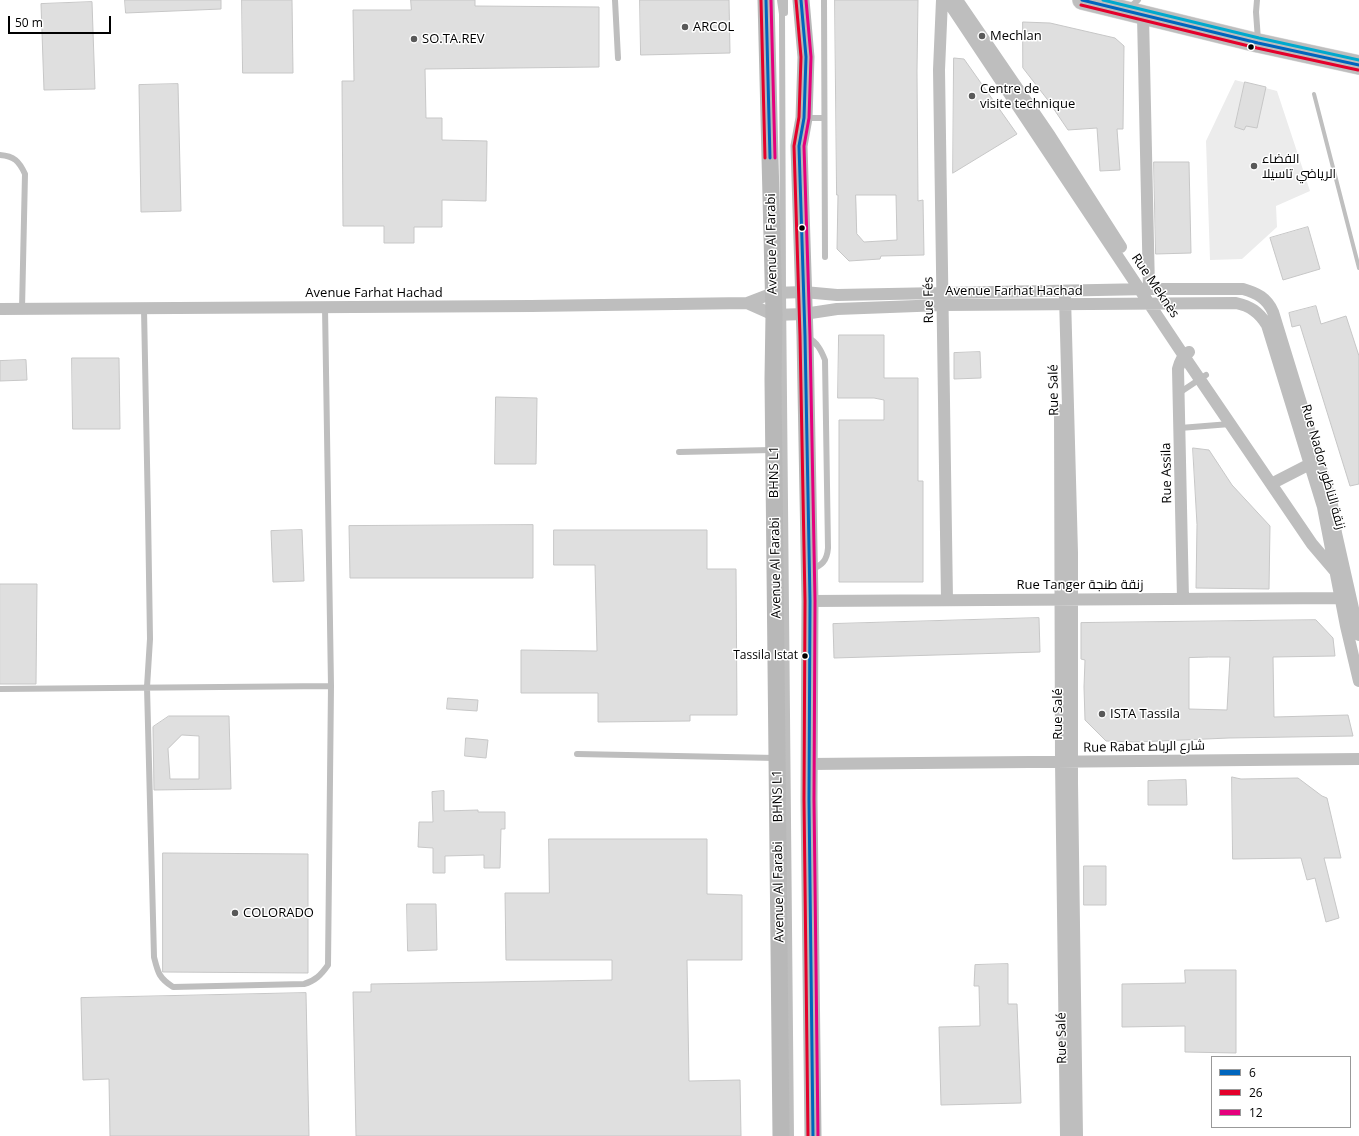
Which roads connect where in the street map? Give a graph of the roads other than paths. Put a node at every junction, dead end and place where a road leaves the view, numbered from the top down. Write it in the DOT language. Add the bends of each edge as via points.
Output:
graph roads {
  1 [pos="615,0"];
  2 [pos="766,0"];
  3 [pos="780,0"];
  4 [pos="785,0"];
  5 [pos="801,0"];
  6 [pos="824,0"];
  7 [pos="942,0"];
  8 [pos="947,0"];
  9 [pos="957,0"];
  10 [pos="1082,0"];
  11 [pos="1257,0"];
  12 [pos="1135,9"];
  13 [pos="1258,43"];
  14 [pos="618,58"];
  15 [pos="1359,65"];
  16 [pos="804,118"];
  17 [pos="824,118"];
  18 [pos="0,155"];
  19 [pos="824,257"];
  20 [pos="1232,288"];
  21 [pos="1145,290"];
  22 [pos="1062,291"];
  23 [pos="804,292"];
  24 [pos="781,293"];
  25 [pos="943,299"];
  26 [pos="747,303"];
  27 [pos="1153,303"];
  28 [pos="1236,303"];
  29 [pos="1063,304"];
  30 [pos="325,307"];
  31 [pos="22,309"];
  32 [pos="144,309"];
  33 [pos="0,310"];
  34 [pos="804,314"];
  35 [pos="781,315"];
  36 [pos="1187,353"];
  37 [pos="1203,377"];
  38 [pos="1178,393"];
  39 [pos="1231,424"];
  40 [pos="1180,428"];
  41 [pos="774,450"];
  42 [pos="680,452"];
  43 [pos="1310,464"];
  44 [pos="1275,482"];
  45 [pos="1332,554"];
  46 [pos="1339,567"];
  47 [pos="1345,598"];
  48 [pos="1183,599"];
  49 [pos="946,600"];
  50 [pos="1066,600"];
  51 [pos="810,601"];
  52 [pos="1359,635"];
  53 [pos="1358,675"];
  54 [pos="331,686"];
  55 [pos="147,687"];
  56 [pos="0,690"];
  57 [pos="577,754"];
  58 [pos="778,758"];
  59 [pos="1359,759"];
  60 [pos="1066,762"];
  61 [pos="809,764"];
  62 [pos="781,1136"];
  63 [pos="793,1136"];
  64 [pos="813,1136"];
  65 [pos="1066,1136"];
  66 [pos="1077,1136"];
  1 -- 14 [label="lane"];
  2 -- 24 [label="street, Avenue Al Farabi"];
  3 -- 24 [label="lane"];
  4 -- 24 [label="lane"];
  5 -- 16 [label="street" via="806,57"];
  6 -- 17 [label="lane"];
  7 -- 25 [label="street, Rue Fés" via="939,70"];
  8 -- 21 [label="street, Rue Meknès"];
  9 -- 21 [label="street, Rue Meknès" via="1050,136"];
  10 -- 12 [label="main road"];
  11 -- 13 [label="lane"];
  12 -- 13 [label="main road"];
  12 -- 21 [label="street"];
  13 -- 15 [label="main road"];
  16 -- 17 [label="lane"];
  16 -- 23 [label="street" via="799,146"];
  17 -- 19 [label="lane"];
  18 -- 31 [label="lane" via="10,156 21,165 25,174"];
  20 -- 21 [label="street, Avenue Farhat Hachad"];
  20 -- 46 [label="street, Rue Nador زنقة الناظور" via="1259,294 1273,312 1332,504"];
  21 -- 22 [label="street, Avenue Farhat Hachad"];
  21 -- 27 [label="street, Rue Meknès"];
  22 -- 25 [label="street, Avenue Farhat Hachad"];
  22 -- 29 [label="street, Rue Salé"];
  23 -- 24 [label="street, Avenue Farhat Hachad"];
  23 -- 25 [label="street, Avenue Farhat Hachad"];
  23 -- 34 [label="street"];
  24 -- 26 [label="street, Avenue Farhat Hachad"];
  24 -- 35 [label="street, Avenue Al Farabi"];
  25 -- 29 [label="street, Avenue Farhat Hachad"];
  25 -- 34 [label="street, Avenue Farhat Hachad"];
  25 -- 49 [label="street, Rue Fés"];
  26 -- 30 [label="street, Avenue Farhat Hachad"];
  26 -- 35 [label="street, Avenue Farhat Hachad"];
  27 -- 28 [label="street, Avenue Farhat Hachad"];
  27 -- 29 [label="street, Avenue Farhat Hachad"];
  27 -- 36 [label="street, Rue Meknès"];
  28 -- 43 [label="street, Rue Nador زنقة الناظور" via="1250,307 1267,325"];
  29 -- 50 [label="street, Rue Salé"];
  30 -- 32 [label="street, Avenue Farhat Hachad"];
  30 -- 54 [label="lane"];
  31 -- 32 [label="street, Avenue Farhat Hachad"];
  31 -- 33 [label="street, Avenue Farhat Hachad"];
  32 -- 55 [label="lane" via="150,623"];
  34 -- 35 [label="street, Avenue Farhat Hachad"];
  34 -- 51 [label="street"];
  35 -- 41 [label="street, Avenue Al Farabi"];
  35 -- 63 [label="lane, BHNS L1"];
  36 -- 37 [label="street, Rue Meknès"];
  36 -- 38 [label="street, Rue Assila" via="1178,369"];
  37 -- 38 [label="lane"];
  37 -- 39 [label="street, Rue Meknès"];
  37 -- 44 [label="street, Rue Meknès"];
  38 -- 40 [label="street, Rue Assila"];
  39 -- 40 [label="lane"];
  39 -- 44 [label="street, Rue Meknès"];
  40 -- 48 [label="street, Rue Assila"];
  41 -- 42 [label="lane"];
  41 -- 58 [label="street, Avenue Al Farabi"];
  43 -- 44 [label="street"];
  43 -- 45 [label="street, Rue Nador زنقة الناظور" via="1323,507"];
  44 -- 45 [label="street, Rue Meknès"];
  44 -- 46 [label="street, Rue Meknès" via="1312,544"];
  45 -- 46 [label="street, Rue Meknès"];
  46 -- 47 [label="street, Rue Nador زنقة الناظور"];
  46 -- 47 [label="street, Rue Nador زنقة الناظور" via="1347,582"];
  47 -- 48 [label="street, Rue Tanger زنقة طنجة"];
  47 -- 52 [label="street, Rue Nador زنقة الناظور"];
  47 -- 53 [label="street, Rue Nador زنقة الناظور"];
  48 -- 50 [label="street, Rue Tanger زنقة طنجة"];
  49 -- 50 [label="street, Rue Tanger زنقة طنجة"];
  49 -- 51 [label="street, Rue Tanger زنقة طنجة"];
  50 -- 60 [label="street, Rue Salé"];
  51 -- 61 [label="street"];
  54 -- 55 [label="lane"];
  54 -- 55 [label="lane" via="328,965 312,982 304,984 174,987 164,981 157,972 154,958"];
  55 -- 56 [label="lane"];
  57 -- 58 [label="lane"];
  58 -- 62 [label="street, Avenue Al Farabi"];
  59 -- 60 [label="street, Rue Rabat شارع الرباط"];
  60 -- 61 [label="street, Rue Rabat شارع الرباط"];
  60 -- 65 [label="street, Rue Salé"];
  60 -- 66 [label="street, Rue Salé"];
  61 -- 64 [label="street"];
}
